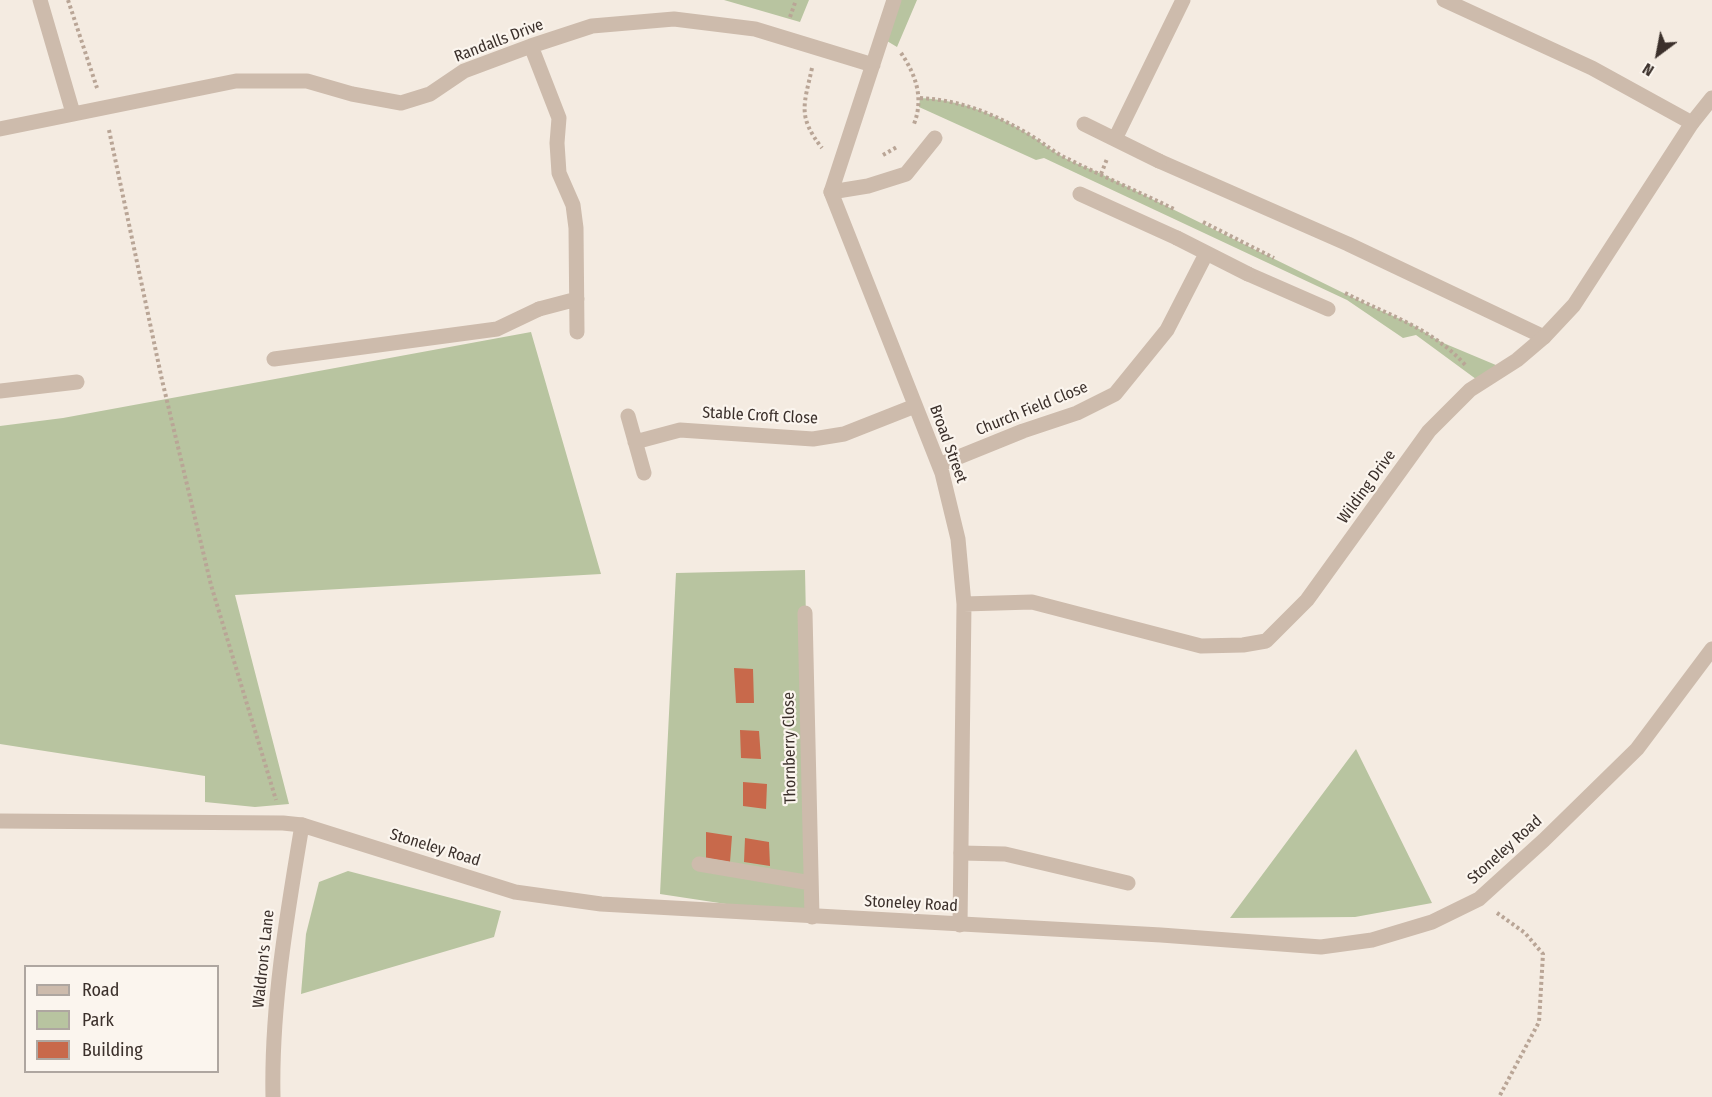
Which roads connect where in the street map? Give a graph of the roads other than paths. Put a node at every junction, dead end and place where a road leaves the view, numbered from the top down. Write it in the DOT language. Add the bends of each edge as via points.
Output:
graph roads {
  1 [pos="40,0"];
  2 [pos="894,0"];
  3 [pos="1183,0"];
  4 [pos="1450,1"];
  5 [pos="531,46"];
  6 [pos="873,65"];
  7 [pos="1712,98"];
  8 [pos="73,113"];
  9 [pos="1692,123"];
  10 [pos="1084,124"];
  11 [pos="0,129"];
  12 [pos="935,138"];
  13 [pos="1115,139"];
  14 [pos="831,192"];
  15 [pos="1080,194"];
  16 [pos="1206,254"];
  17 [pos="577,299"];
  18 [pos="1328,309"];
  19 [pos="578,332"];
  20 [pos="1544,337"];
  21 [pos="274,359"];
  22 [pos="76,382"];
  23 [pos="0,391"];
  24 [pos="915,406"];
  25 [pos="628,416"];
  26 [pos="635,441"];
  27 [pos="939,465"];
  28 [pos="645,472"];
  29 [pos="964,604"];
  30 [pos="806,613"];
  31 [pos="1712,649"];
  32 [pos="0,821"];
  33 [pos="302,825"];
  34 [pos="961,853"];
  35 [pos="699,864"];
  36 [pos="811,883"];
  37 [pos="1128,883"];
  38 [pos="812,917"];
  39 [pos="960,925"];
  40 [pos="273,1097"];
  1 -- 8 [label="street"];
  2 -- 6 [label="street"];
  3 -- 13 [label="street"];
  4 -- 9 [label="street" via="1592,68"];
  5 -- 6 [label="street, Randalls Drive" via="592,26 674,19 755,29"];
  5 -- 8 [label="street, Randalls Drive" via="464,71 430,94 401,103 307,81 236,81"];
  5 -- 17 [label="street" via="559,118 559,173 573,206 576,228"];
  6 -- 14 [label="street"];
  7 -- 9 [label="street, Wilding Drive"];
  8 -- 11 [label="street, Randalls Drive"];
  9 -- 20 [label="street, Wilding Drive" via="1574,305"];
  10 -- 13 [label="street"];
  12 -- 14 [label="street" via="906,174"];
  13 -- 20 [label="street"];
  14 -- 24 [label="street, Broad Street"];
  15 -- 16 [label="street"];
  16 -- 18 [label="street"];
  16 -- 27 [label="street, Church Field Close" via="1167,330 1115,394 1077,413"];
  17 -- 19 [label="street"];
  17 -- 21 [label="street" via="539,309 497,329"];
  20 -- 29 [label="street, Wilding Drive" via="1470,390 1429,431 1307,600 1266,641 1201,646 1032,602"];
  22 -- 23 [label="street"];
  24 -- 26 [label="street, Stable Croft Close" via="844,434 813,439 680,430"];
  24 -- 27 [label="street, Broad Street"];
  25 -- 26 [label="street"];
  26 -- 28 [label="street"];
  27 -- 29 [label="street, Broad Street" via="958,539"];
  29 -- 34 [label="street, Broad Street"];
  30 -- 36 [label="street, Thornberry Close"];
  31 -- 39 [label="street, Stoneley Road" via="1637,749 1544,840 1479,899 1431,922 1372,940 1321,946"];
  32 -- 33 [label="street, Stoneley Road"];
  33 -- 38 [label="street, Stoneley Road" via="515,892 601,904"];
  33 -- 40 [label="street, Waldron's Lane" via="288,908 272,1059"];
  34 -- 37 [label="street" via="1005,854"];
  34 -- 39 [label="street, Broad Street"];
  35 -- 36 [label="street"];
  36 -- 38 [label="street, Thornberry Close"];
  38 -- 39 [label="street, Stoneley Road"];
}
